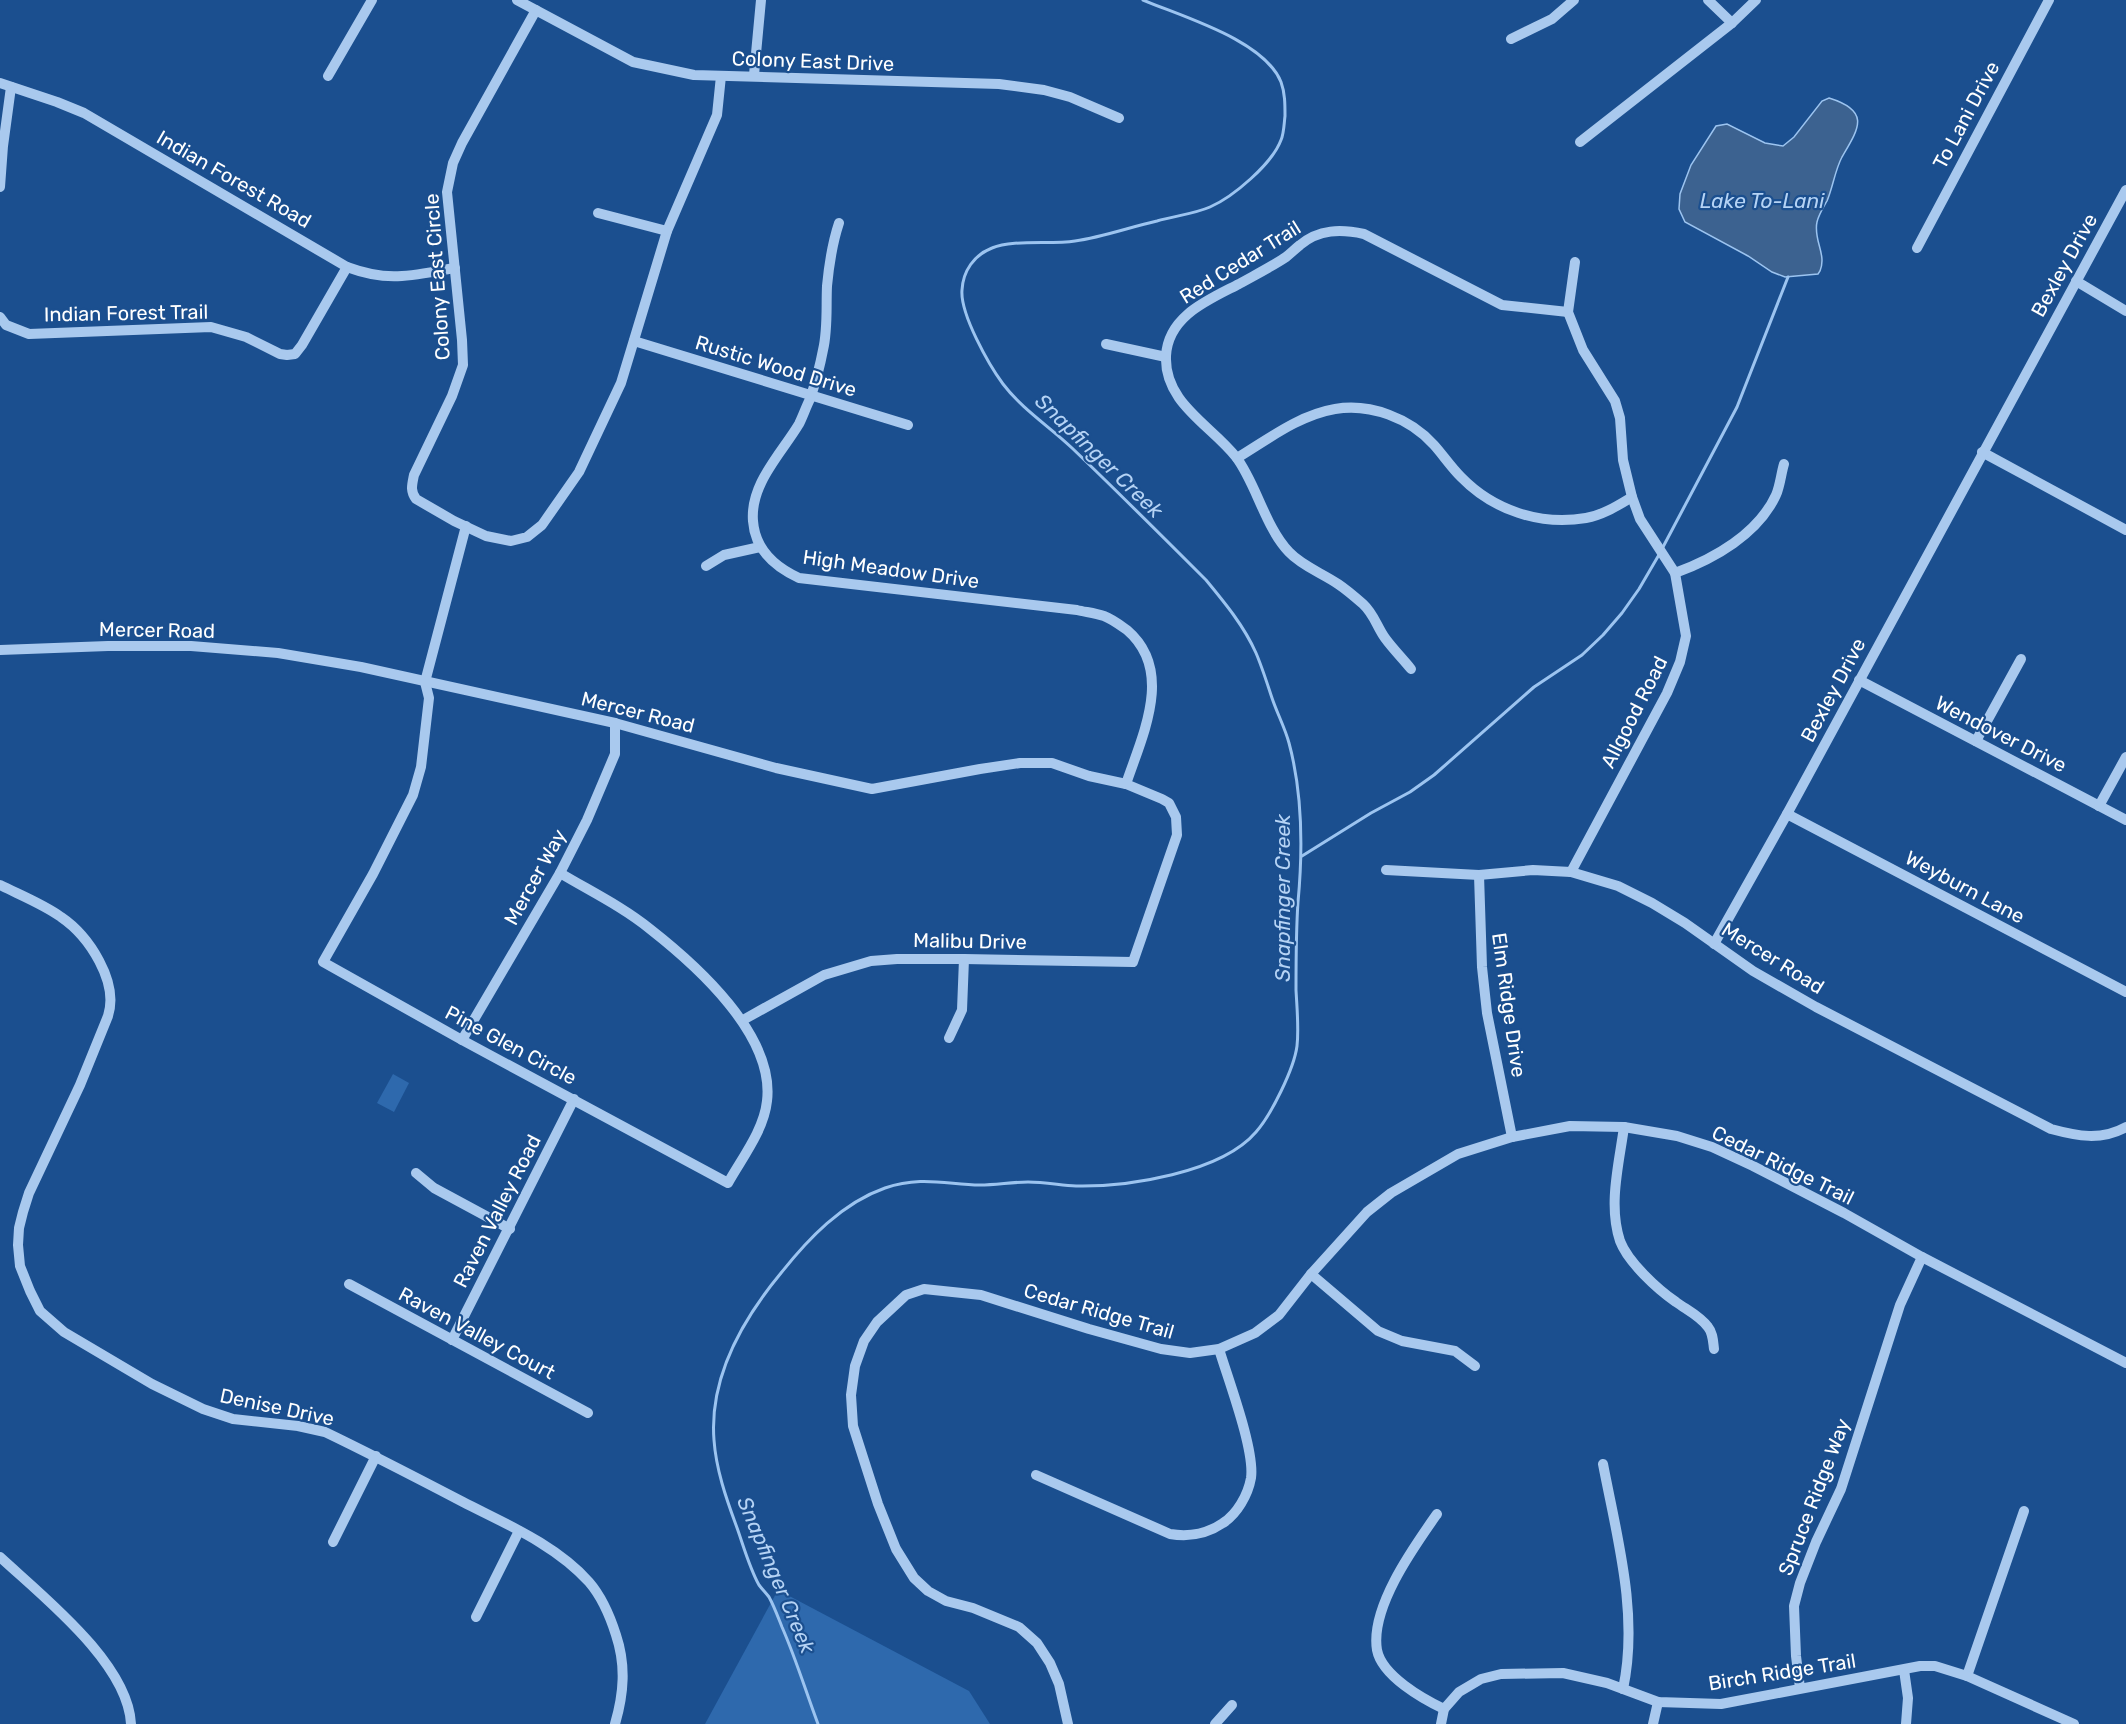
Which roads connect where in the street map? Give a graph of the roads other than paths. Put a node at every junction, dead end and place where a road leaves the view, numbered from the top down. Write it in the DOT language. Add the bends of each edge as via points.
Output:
graph roads {
  1 [pos="372,0"];
  2 [pos="517,0"];
  3 [pos="761,0"];
  4 [pos="1574,0"];
  5 [pos="1708,0"];
  6 [pos="1756,0"];
  7 [pos="2049,0"];
  8 [pos="536,10"];
  9 [pos="1732,22"];
  10 [pos="1511,39"];
  11 [pos="753,75"];
  12 [pos="328,76"];
  13 [pos="721,76"];
  14 [pos="0,83"];
  15 [pos="11,87"];
  16 [pos="1119,118"];
  17 [pos="1580,142"];
  18 [pos="0,187"];
  19 [pos="2126,190"];
  20 [pos="598,213"];
  21 [pos="839,223"];
  22 [pos="668,231"];
  23 [pos="1917,248"];
  24 [pos="1575,262"];
  25 [pos="347,267"];
  26 [pos="455,268"];
  27 [pos="2076,281"];
  28 [pos="2126,311"];
  29 [pos="1568,312"];
  30 [pos="3,326"];
  31 [pos="634,341"];
  32 [pos="1106,344"];
  33 [pos="1166,357"];
  34 [pos="811,395"];
  35 [pos="908,425"];
  36 [pos="1982,452"];
  37 [pos="1237,458"];
  38 [pos="1784,464"];
  39 [pos="1632,497"];
  40 [pos="466,526"];
  41 [pos="2126,530"];
  42 [pos="760,547"];
  43 [pos="706,566"];
  44 [pos="1675,573"];
  45 [pos="0,650"];
  46 [pos="2020,659"];
  47 [pos="1411,669"];
  48 [pos="1859,680"];
  49 [pos="425,682"];
  50 [pos="615,723"];
  51 [pos="1976,741"];
  52 [pos="2126,757"];
  53 [pos="1126,784"];
  54 [pos="2099,806"];
  55 [pos="1787,814"];
  56 [pos="2126,820"];
  57 [pos="1386,870"];
  58 [pos="1571,872"];
  59 [pos="560,873"];
  60 [pos="1479,875"];
  61 [pos="0,885"];
  62 [pos="1158,888"];
  63 [pos="1714,944"];
  64 [pos="964,958"];
  65 [pos="2126,992"];
  66 [pos="743,1020"];
  67 [pos="950,1038"];
  68 [pos="462,1040"];
  69 [pos="574,1099"];
  70 [pos="1624,1127"];
  71 [pos="2126,1127"];
  72 [pos="1512,1137"];
  73 [pos="416,1173"];
  74 [pos="510,1228"];
  75 [pos="1922,1257"];
  76 [pos="1311,1274"];
  77 [pos="349,1284"];
  78 [pos="452,1340"];
  79 [pos="1219,1349"];
  80 [pos="1714,1349"];
  81 [pos="2126,1364"];
  82 [pos="1475,1366"];
  83 [pos="588,1413"];
  84 [pos="376,1456"];
  85 [pos="1603,1464"];
  86 [pos="1036,1475"];
  87 [pos="2024,1510"];
  88 [pos="1437,1514"];
  89 [pos="519,1531"];
  90 [pos="333,1542"];
  91 [pos="0,1557"];
  92 [pos="476,1617"];
  93 [pos="1904,1670"];
  94 [pos="1967,1676"];
  95 [pos="1800,1688"];
  96 [pos="1623,1689"];
  97 [pos="1658,1702"];
  98 [pos="1232,1705"];
  99 [pos="1444,1709"];
  100 [pos="131,1724"];
  101 [pos="615,1724"];
  102 [pos="1068,1724"];
  103 [pos="1215,1724"];
  104 [pos="1441,1724"];
  105 [pos="1653,1724"];
  106 [pos="1906,1724"];
  107 [pos="2074,1724"];
  1 -- 12 [label="street"];
  2 -- 8 [label="street, Colony East Drive"];
  3 -- 11 [label="street"];
  4 -- 10 [label="street" via="1552,19"];
  5 -- 9 [label="street"];
  6 -- 9 [label="street"];
  7 -- 23 [label="street, To Lani Drive"];
  8 -- 13 [label="street, Colony East Drive" via="633,62 694,75"];
  8 -- 26 [label="street, Colony East Circle" via="453,163 447,192"];
  9 -- 17 [label="street"];
  11 -- 13 [label="street, Colony East Drive"];
  11 -- 16 [label="street, Colony East Drive" via="999,84 1061,94"];
  13 -- 22 [label="street, Colony East Circle" via="717,115"];
  14 -- 15 [label="street, Indian Forest Road"];
  15 -- 18 [label="street"];
  15 -- 25 [label="street, Indian Forest Road" via="84,113"];
  19 -- 27 [label="street, Bexley Drive"];
  20 -- 22 [label="street"];
  21 -- 34 [label="street" via="830,264 824,349"];
  22 -- 31 [label="street, Colony East Circle"];
  24 -- 29 [label="street, Allgood Road"];
  25 -- 26 [label="street, Indian Forest Road" via="384,277"];
  25 -- 30 [label="street, Indian Forest Trail" via="295,354 280,354 246,337 211,327 29,334"];
  26 -- 40 [label="street, Colony East Circle" via="463,365 411,487 416,499"];
  27 -- 28 [label="street"];
  27 -- 36 [label="street, Bexley Drive"];
  29 -- 33 [label="street, Red Cedar Trail" via="1502,305 1364,234 1334,230 1301,243 1269,267 1194,308 1174,329"];
  29 -- 39 [label="street, Allgood Road" via="1583,350 1615,401"];
  31 -- 34 [label="street, Rustic Wood Drive"];
  31 -- 40 [label="street, Colony East Circle" via="621,383 579,472 542,525 527,537 511,541 486,536"];
  32 -- 33 [label="street"];
  33 -- 37 [label="street, Red Cedar Trail" via="1179,401"];
  34 -- 35 [label="street, Rustic Wood Drive"];
  34 -- 42 [label="street" via="800,422 761,481 754,501 753,526"];
  36 -- 41 [label="street"];
  36 -- 48 [label="street, Bexley Drive"];
  37 -- 39 [label="street" via="1307,417 1334,409 1366,409 1408,423 1488,500 1525,516 1587,518"];
  37 -- 47 [label="street, Red Cedar Trail" via="1289,552 1365,606"];
  38 -- 44 [label="street" via="1776,494 1746,533 1700,564"];
  39 -- 44 [label="street, Allgood Road" via="1640,519"];
  40 -- 49 [label="street, Pine Glen Circle"];
  42 -- 43 [label="street" via="724,555"];
  42 -- 53 [label="street, High Meadow Drive" via="771,561 799,578 1077,610 1104,616 1122,626 1137,639 1153,676 1151,705"];
  44 -- 58 [label="street, Allgood Road" via="1686,636 1680,662"];
  45 -- 49 [label="street, Mercer Road" via="108,646 278,653"];
  46 -- 51 [label="street"];
  48 -- 51 [label="street, Wendover Drive"];
  48 -- 55 [label="street, Bexley Drive"];
  49 -- 50 [label="street, Mercer Road"];
  49 -- 68 [label="street, Pine Glen Circle" via="429,698 421,767 413,795 323,962"];
  50 -- 53 [label="street, Mercer Road" via="776,768 872,789 1020,763 1052,763"];
  50 -- 59 [label="street, Mercer Way" via="615,754"];
  51 -- 54 [label="street, Wendover Drive"];
  52 -- 54 [label="street"];
  53 -- 62 [label="street, Mercer Road" via="1162,799 1176,817 1177,835"];
  54 -- 56 [label="street, Wendover Drive"];
  55 -- 63 [label="street, Bexley Drive"];
  55 -- 65 [label="street, Weyburn Lane"];
  57 -- 60 [label="street, Mercer Road"];
  58 -- 60 [label="street, Mercer Road" via="1533,870"];
  58 -- 63 [label="street, Mercer Road" via="1618,886 1644,899"];
  59 -- 66 [label="street, Pine Glen Circle" via="648,927 702,974"];
  59 -- 68 [label="street, Mercer Way"];
  60 -- 72 [label="street, Elm Ridge Drive" via="1487,1013"];
  61 -- 84 [label="street, Denise Drive" via="62,917 77,930 110,989 111,1006 29,1193 19,1228 20,1266 40,1311 64,1332 202,1409 233,1419 325,1432"];
  62 -- 64 [label="street, Malibu Drive" via="1132,962"];
  63 -- 71 [label="street, Mercer Road" via="1816,1006 2051,1129 2078,1136 2103,1136"];
  64 -- 66 [label="street, Malibu Drive" via="897,958 849,966 824,975"];
  64 -- 67 [label="street" via="962,1010"];
  66 -- 69 [label="street, Pine Glen Circle" via="760,1056 767,1102 760,1126 729,1183"];
  68 -- 69 [label="street, Pine Glen Circle"];
  69 -- 74 [label="street, Raven Valley Road"];
  70 -- 72 [label="street, Cedar Ridge Trail" via="1570,1126"];
  70 -- 75 [label="street, Cedar Ridge Trail" via="1712,1147"];
  70 -- 80 [label="street" via="1615,1206 1621,1244 1650,1280 1710,1329"];
  72 -- 76 [label="street, Cedar Ridge Trail" via="1458,1154 1391,1193 1367,1212"];
  73 -- 74 [label="street" via="434,1188"];
  74 -- 78 [label="street, Raven Valley Road"];
  75 -- 81 [label="street, Cedar Ridge Trail"];
  75 -- 95 [label="street, Spruce Ridge Way" via="1900,1305 1841,1489 1800,1583 1794,1606"];
  76 -- 79 [label="street, Cedar Ridge Trail" via="1270,1323"];
  76 -- 82 [label="street" via="1378,1331 1402,1341 1455,1352"];
  77 -- 78 [label="street, Raven Valley Court"];
  78 -- 83 [label="street, Raven Valley Court"];
  79 -- 86 [label="street" via="1249,1451 1251,1476 1238,1510 1218,1527 1182,1536 1170,1534"];
  79 -- 102 [label="street, Cedar Ridge Trail" via="1190,1353 1161,1349 981,1295 924,1289 906,1295 892,1307 864,1341 855,1366 852,1426 896,1549 914,1578 928,1591 1019,1627 1037,1643 1059,1684"];
  84 -- 89 [label="street, Denise Drive"];
  84 -- 90 [label="street"];
  85 -- 96 [label="street" via="1628,1621"];
  87 -- 94 [label="street"];
  88 -- 99 [label="street" via="1383,1603 1377,1650 1388,1671"];
  89 -- 92 [label="street"];
  89 -- 101 [label="street, Denise Drive" via="560,1556 589,1582 604,1603 621,1650 624,1676"];
  91 -- 100 [label="street" via="90,1644 120,1688"];
  93 -- 94 [label="street, Birch Ridge Trail" via="1935,1666"];
  93 -- 95 [label="street, Birch Ridge Trail"];
  93 -- 106 [label="street"];
  94 -- 107 [label="street, Birch Ridge Trail"];
  95 -- 97 [label="street, Birch Ridge Trail" via="1721,1704"];
  96 -- 97 [label="street, Birch Ridge Trail"];
  96 -- 99 [label="street, Birch Ridge Trail" via="1563,1673 1501,1674 1470,1684"];
  97 -- 105 [label="street"];
  98 -- 103 [label="street"];
  99 -- 104 [label="street"];
}
